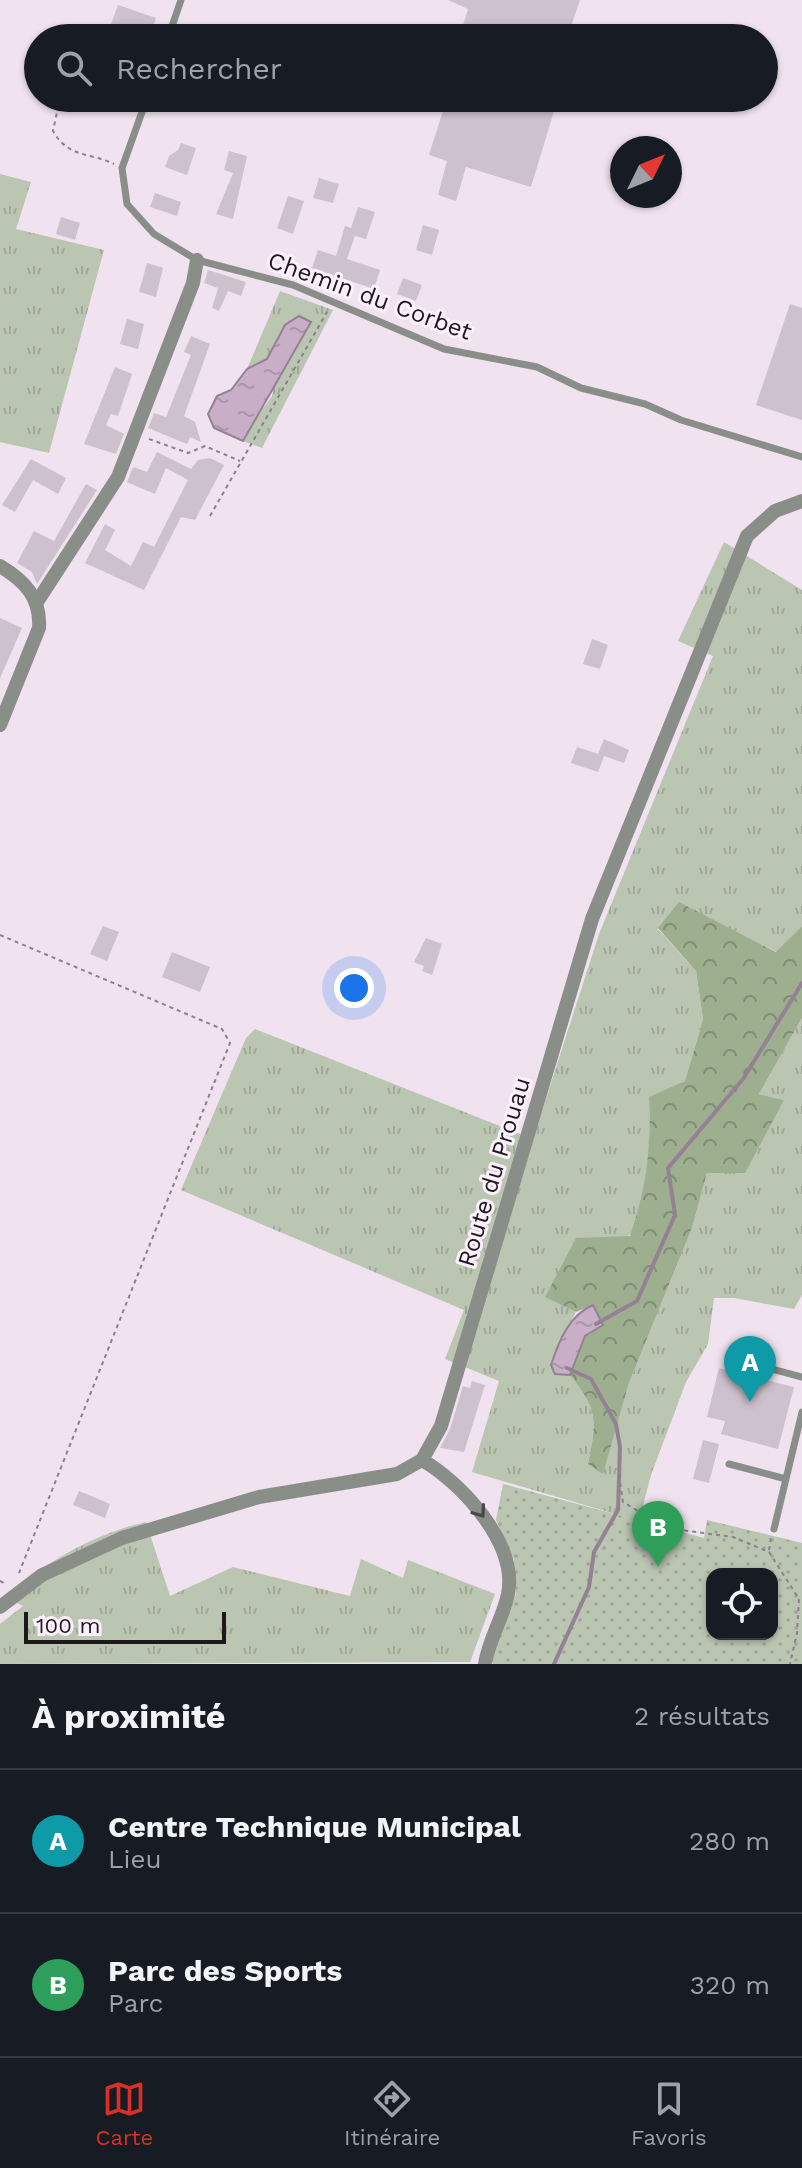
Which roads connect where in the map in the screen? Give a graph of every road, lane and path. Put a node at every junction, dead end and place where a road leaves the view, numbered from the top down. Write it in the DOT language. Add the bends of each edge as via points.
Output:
graph roads {
  1 [pos="181,0"];
  2 [pos="173,24"];
  3 [pos="57,112"];
  4 [pos="142,112"];
  5 [pos="122,168"];
  6 [pos="197,260"];
  7 [pos="333,301"];
  8 [pos="135,434"];
  9 [pos="802,457"];
  10 [pos="241,462"];
  11 [pos="802,501"];
  12 [pos="210,516"];
  13 [pos="0,566"];
  14 [pos="37,602"];
  15 [pos="0,725"];
  16 [pos="0,935"];
  17 [pos="735,1359"];
  18 [pos="802,1377"];
  19 [pos="802,1412"];
  20 [pos="422,1460"];
  21 [pos="729,1464"];
  22 [pos="619,1475"];
  23 [pos="786,1479"];
  24 [pos="774,1529"];
  25 [pos="769,1552"];
  26 [pos="22,1590"];
  27 [pos="0,1607"];
  28 [pos="485,1664"];
  29 [pos="790,1664"];
  1 -- 2 [label="lane"];
  3 -- 5 [label="path" via="53,131 70,152"];
  4 -- 5 [label="lane"];
  5 -- 6 [label="lane, Chemin du Corbet" via="127,204 138,220"];
  6 -- 7 [label="lane, Chemin du Corbet"];
  6 -- 8 [label="street"];
  7 -- 9 [label="lane, Chemin du Corbet" via="444,349 537,367 581,388"];
  7 -- 10 [label="path"];
  8 -- 10 [label="path" via="188,453 205,446"];
  8 -- 14 [label="street" via="118,477"];
  10 -- 12 [label="path"];
  11 -- 20 [label="street, Route du Prouau" via="775,511 747,536 592,919 441,1426"];
  13 -- 14 [label="street"];
  14 -- 15 [label="street" via="39,628"];
  16 -- 26 [label="path" via="222,1029 230,1043 18,1575"];
  17 -- 18 [label="lane"];
  19 -- 23 [label="lane"];
  20 -- 26 [label="street" via="397,1474 259,1497 122,1538 42,1575"];
  20 -- 28 [label="street, one-way" via="444,1473 476,1506 505,1558 509,1591"];
  21 -- 23 [label="lane"];
  22 -- 25 [label="path" via="623,1502 638,1514 666,1528 733,1537"];
  23 -- 24 [label="lane"];
  24 -- 25 [label="path"];
  25 -- 29 [label="path" via="799,1599"];
  26 -- 27 [label="street"];
}
